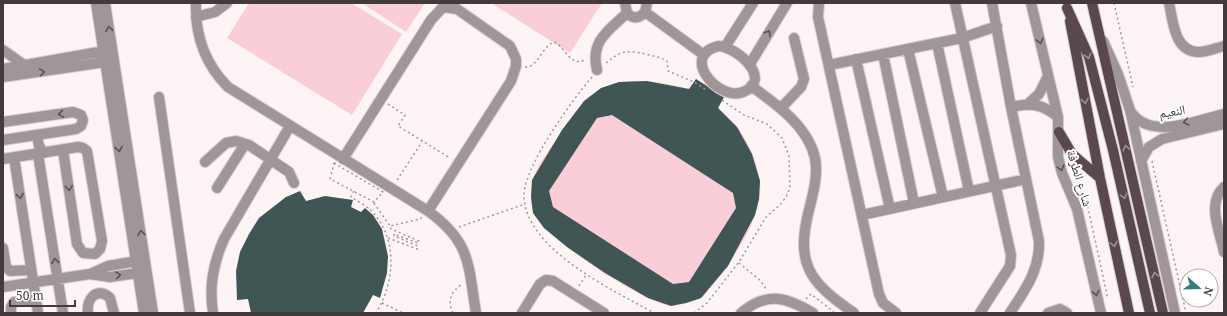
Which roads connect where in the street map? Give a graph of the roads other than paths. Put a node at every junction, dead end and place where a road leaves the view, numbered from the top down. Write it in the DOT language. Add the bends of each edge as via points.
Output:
graph roads {
  1 [pos="96,3"];
  2 [pos="105,3"];
  3 [pos="196,3"];
  4 [pos="227,3"];
  5 [pos="754,3"];
  6 [pos="787,3"];
  7 [pos="819,3"];
  8 [pos="955,3"];
  9 [pos="992,3"];
  10 [pos="1031,3"];
  11 [pos="1092,3"];
  12 [pos="1169,3"];
  13 [pos="1067,5"];
  14 [pos="626,8"];
  15 [pos="646,8"];
  16 [pos="196,17"];
  17 [pos="997,26"];
  18 [pos="1100,34"];
  19 [pos="794,38"];
  20 [pos="962,38"];
  21 [pos="937,43"];
  22 [pos="725,46"];
  23 [pos="1224,46"];
  24 [pos="908,49"];
  25 [pos="3,50"];
  26 [pos="108,51"];
  27 [pos="883,54"];
  28 [pos="704,55"];
  29 [pos="856,60"];
  30 [pos="110,61"];
  31 [pos="750,64"];
  32 [pos="24,65"];
  33 [pos="829,65"];
  34 [pos="3,69"];
  35 [pos="597,70"];
  36 [pos="1048,76"];
  37 [pos="3,78"];
  38 [pos="751,86"];
  39 [pos="159,96"];
  40 [pos="1029,103"];
  41 [pos="1011,107"];
  42 [pos="781,108"];
  43 [pos="1130,110"];
  44 [pos="1224,114"];
  45 [pos="1058,116"];
  46 [pos="3,122"];
  47 [pos="1224,124"];
  48 [pos="290,126"];
  49 [pos="1059,132"];
  50 [pos="35,135"];
  51 [pos="3,140"];
  52 [pos="245,144"];
  53 [pos="63,150"];
  54 [pos="38,154"];
  55 [pos="14,157"];
  56 [pos="3,159"];
  57 [pos="343,159"];
  58 [pos="271,160"];
  59 [pos="1141,161"];
  60 [pos="205,162"];
  61 [pos="1100,178"];
  62 [pos="1026,179"];
  63 [pos="294,183"];
  64 [pos="995,185"];
  65 [pos="1224,187"];
  66 [pos="217,188"];
  67 [pos="969,191"];
  68 [pos="943,197"];
  69 [pos="914,203"];
  70 [pos="890,208"];
  71 [pos="428,211"];
  72 [pos="862,215"];
  73 [pos="3,248"];
  74 [pos="1224,252"];
  75 [pos="141,260"];
  76 [pos="31,270"];
  77 [pos="142,272"];
  78 [pos="90,274"];
  79 [pos="58,279"];
  80 [pos="33,282"];
  81 [pos="3,287"];
  82 [pos="35,298"];
  83 [pos="753,309"];
  84 [pos="11,313"];
  85 [pos="38,313"];
  86 [pos="63,313"];
  87 [pos="88,313"];
  88 [pos="114,313"];
  89 [pos="144,313"];
  90 [pos="153,313"];
  91 [pos="190,313"];
  92 [pos="213,313"];
  93 [pos="476,313"];
  94 [pos="522,313"];
  95 [pos="604,313"];
  96 [pos="741,313"];
  97 [pos="813,313"];
  98 [pos="854,313"];
  99 [pos="896,313"];
  100 [pos="980,313"];
  101 [pos="1010,313"];
  102 [pos="1048,313"];
  103 [pos="1067,313"];
  104 [pos="1101,313"];
  105 [pos="1129,313"];
  106 [pos="1150,313"];
  107 [pos="1163,313"];
  108 [pos="1175,313"];
  1 -- 26 [label="street"];
  26 -- 2 [label="street, one-way"];
  3 -- 16 [label="street"];
  4 -- 16 [label="street" via="215,12"];
  5 -- 22 [label="street"];
  31 -- 6 [label="street, one-way"];
  7 -- 33 [label="street" via="818,17"];
  8 -- 20 [label="street"];
  9 -- 17 [label="street"];
  10 -- 36 [label="street, شارع الطرفة, one-way"];
  11 -- 18 [label="main road"];
  12 -- 23 [label="street" via="1176,33 1182,45 1201,52"];
  13 -- 61 [label="main road, شارع الطرفة, one-way"];
  13 -- 106 [label="main road, one-way" via="1091,65"];
  14 -- 15 [label="street" via="634,18"];
  14 -- 35 [label="street" via="597,46"];
  15 -- 28 [label="street"];
  16 -- 48 [label="street" via="204,54 220,80 236,93"];
  17 -- 20 [label="street"];
  17 -- 41 [label="street"];
  18 -- 43 [label="street" via="1118,74"];
  107 -- 18 [label="main road, one-way"];
  19 -- 42 [label="street" via="804,79 801,87"];
  20 -- 21 [label="street"];
  20 -- 64 [label="street"];
  21 -- 24 [label="street"];
  21 -- 67 [label="street"];
  22 -- 28 [label="street" via="714,47"];
  22 -- 31 [label="street" via="739,53"];
  24 -- 27 [label="street"];
  24 -- 68 [label="street"];
  25 -- 32 [label="street"];
  26 -- 30 [label="street"];
  26 -- 32 [label="street"];
  27 -- 29 [label="street"];
  27 -- 69 [label="street"];
  28 -- 38 [label="street" via="703,71 718,87 735,94"];
  29 -- 33 [label="street"];
  29 -- 70 [label="street"];
  37 -- 30 [label="street, one-way"];
  30 -- 75 [label="street"];
  31 -- 38 [label="street" via="754,75"];
  32 -- 34 [label="street"];
  33 -- 72 [label="street"];
  36 -- 40 [label="street" via="1039,94"];
  36 -- 45 [label="street, شارع الطرفة"];
  38 -- 42 [label="street"];
  39 -- 91 [label="street"];
  40 -- 41 [label="street"];
  40 -- 45 [label="street"];
  41 -- 62 [label="street"];
  42 -- 98 [label="street" via="802,132 815,157 814,187 803,235 805,262 823,289"];
  44 -- 43 [label="street, النعيم, one-way" via="1159,128 1144,124"];
  43 -- 59 [label="street"];
  45 -- 49 [label="street, شارع الطرفة"];
  50 -- 46 [label="street, one-way" via="76,129 82,123 82,117 79,113 73,112"];
  47 -- 59 [label="street, النعيم" via="1168,136 1149,147"];
  48 -- 57 [label="street"];
  48 -- 58 [label="street"];
  49 -- 61 [label="main road" via="1072,154"];
  49 -- 104 [label="street, شارع الطرفة, one-way" via="1057,147 1060,165 1077,209"];
  50 -- 51 [label="street"];
  50 -- 54 [label="street" via="34,147"];
  52 -- 58 [label="street"];
  52 -- 60 [label="street" via="236,141 226,143"];
  52 -- 66 [label="street"];
  53 -- 53 [label="street, one-way" via="77,244 83,253 95,254 102,241 89,153 81,147"];
  53 -- 54 [label="street"];
  54 -- 55 [label="street"];
  79 -- 54 [label="street, one-way"];
  55 -- 56 [label="street"];
  55 -- 76 [label="street, one-way"];
  57 -- 71 [label="street"];
  57 -- 71 [label="street" via="431,20 443,7 458,9 504,41 513,52 516,66 511,81"];
  58 -- 63 [label="street" via="289,172"];
  58 -- 92 [label="street" via="224,239 216,258 210,283"];
  59 -- 108 [label="street"];
  61 -- 105 [label="main road, شارع الطرفة, one-way"];
  62 -- 64 [label="street"];
  62 -- 101 [label="street" via="1040,251 1033,276"];
  64 -- 67 [label="street"];
  64 -- 100 [label="street" via="1011,262"];
  65 -- 74 [label="street" via="1218,194 1214,206"];
  67 -- 68 [label="street"];
  68 -- 69 [label="street"];
  69 -- 70 [label="street"];
  70 -- 72 [label="street"];
  71 -- 93 [label="street" via="451,230 464,251"];
  72 -- 99 [label="street" via="880,299"];
  73 -- 76 [label="street" via="7,270"];
  75 -- 77 [label="street"];
  75 -- 78 [label="street" via="108,266"];
  76 -- 80 [label="street"];
  78 -- 77 [label="street, one-way" via="110,277"];
  77 -- 89 [label="street"];
  77 -- 90 [label="street"];
  78 -- 79 [label="street"];
  79 -- 80 [label="street"];
  79 -- 86 [label="street"];
  80 -- 81 [label="street"];
  80 -- 82 [label="street"];
  82 -- 84 [label="street" via="16,301 11,307"];
  82 -- 85 [label="street"];
  83 -- 96 [label="street"];
  83 -- 97 [label="street" via="768,299 783,299"];
  87 -- 88 [label="street" via="89,299 94,294 101,293 110,298"];
  94 -- 95 [label="street" via="543,281 552,281"];
  102 -- 103 [label="street" via="1060,309"];
}
